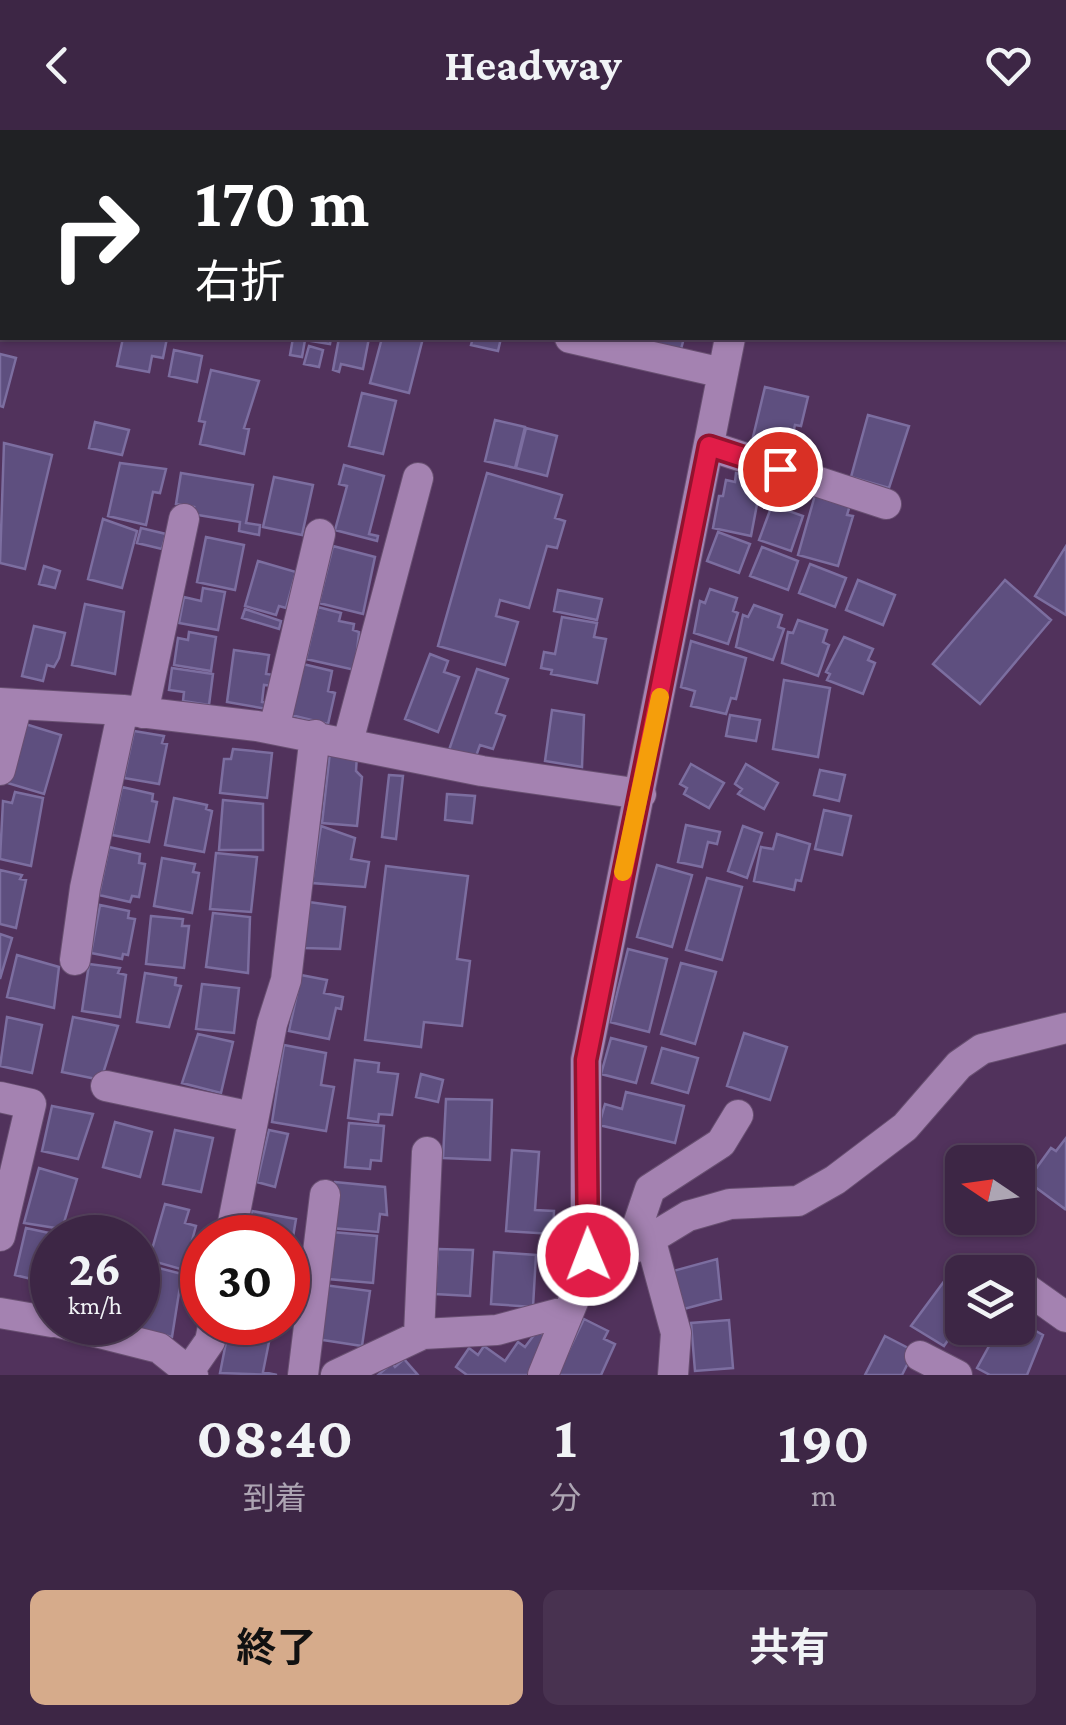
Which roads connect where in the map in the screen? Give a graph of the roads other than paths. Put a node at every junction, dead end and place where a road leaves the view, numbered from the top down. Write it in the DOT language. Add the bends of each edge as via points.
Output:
graph roads {
  1 [pos="579,340"];
  2 [pos="730,340"];
  3 [pos="723,373"];
  4 [pos="709,446"];
  5 [pos="418,478"];
  6 [pos="886,504"];
  7 [pos="184,519"];
  8 [pos="320,534"];
  9 [pos="8,704"];
  10 [pos="133,712"];
  11 [pos="274,729"];
  12 [pos="315,735"];
  13 [pos="348,742"];
  14 [pos="0,770"];
  15 [pos="641,794"];
  16 [pos="75,960"];
  17 [pos="1066,1028"];
  18 [pos="106,1086"];
  19 [pos="0,1096"];
  20 [pos="738,1115"];
  21 [pos="252,1118"];
  22 [pos="427,1152"];
  23 [pos="325,1196"];
  24 [pos="234,1215"];
  25 [pos="0,1236"];
  26 [pos="640,1243"];
  27 [pos="588,1255"];
  28 [pos="1035,1295"];
  29 [pos="568,1310"];
  30 [pos="0,1313"];
  31 [pos="1066,1316"];
  32 [pos="30,1318"];
  33 [pos="419,1336"];
  34 [pos="146,1345"];
  35 [pos="208,1345"];
  36 [pos="920,1356"];
  37 [pos="191,1373"];
  38 [pos="303,1375"];
  39 [pos="336,1375"];
  40 [pos="543,1375"];
  41 [pos="672,1375"];
  42 [pos="957,1375"];
  1 -- 3 [label="street"];
  2 -- 3 [label="street"];
  3 -- 4 [label="street"];
  4 -- 6 [label="street"];
  4 -- 15 [label="street"];
  5 -- 13 [label="street"];
  7 -- 10 [label="street"];
  8 -- 11 [label="street"];
  9 -- 10 [label="street"];
  9 -- 14 [label="street"];
  10 -- 11 [label="street"];
  10 -- 16 [label="street" via="86,888"];
  11 -- 12 [label="street"];
  12 -- 13 [label="street"];
  12 -- 21 [label="street" via="286,980"];
  13 -- 15 [label="street" via="482,771"];
  15 -- 27 [label="street" via="586,1060"];
  17 -- 26 [label="street" via="982,1050 958,1065 905,1127 806,1197 789,1204 730,1204 688,1216"];
  18 -- 21 [label="street"];
  19 -- 25 [label="street" via="31,1104"];
  20 -- 26 [label="street" via="721,1143 650,1189"];
  21 -- 24 [label="street"];
  22 -- 33 [label="street"];
  23 -- 38 [label="street"];
  26 -- 27 [label="street"];
  26 -- 41 [label="street" via="676,1333"];
  27 -- 29 [label="street"];
  28 -- 31 [label="street"];
  29 -- 33 [label="street" via="497,1330"];
  29 -- 40 [label="street"];
  30 -- 32 [label="street"];
  33 -- 39 [label="street"];
  34 -- 37 [label="street"];
  35 -- 37 [label="street"];
  36 -- 42 [label="street"];
}
